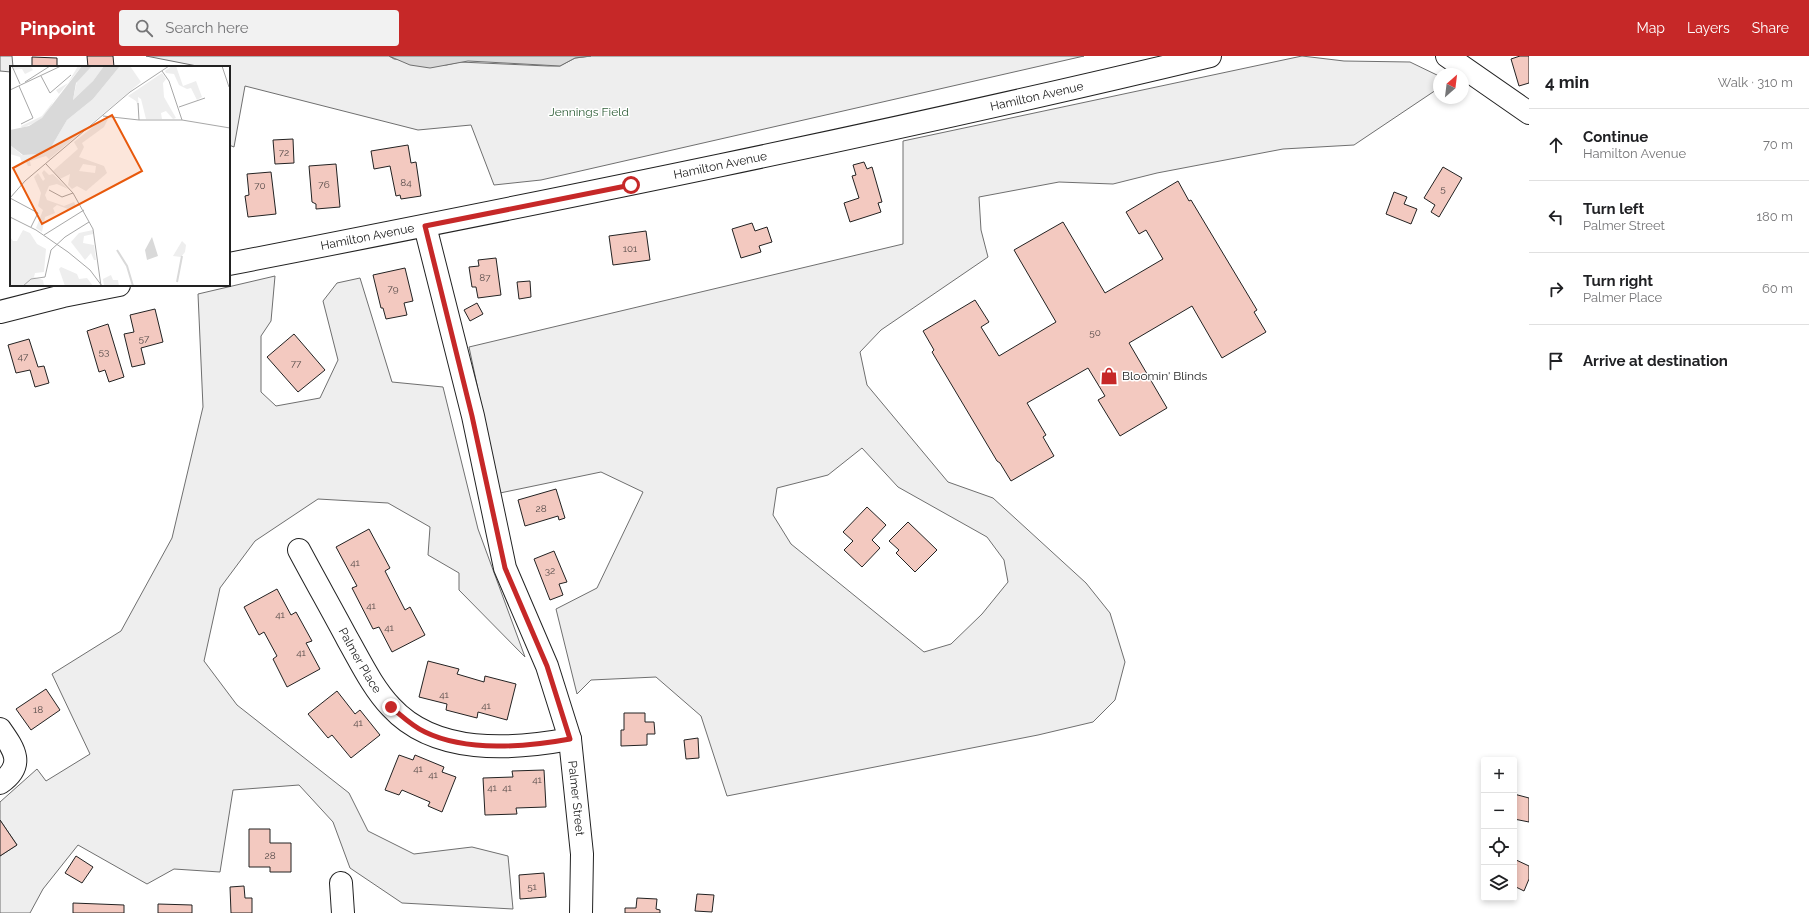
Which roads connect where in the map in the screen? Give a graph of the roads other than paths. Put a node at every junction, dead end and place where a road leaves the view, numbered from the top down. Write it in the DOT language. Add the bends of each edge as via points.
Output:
graph roads {
  1 [pos="1210,56"];
  2 [pos="1447,56"];
  3 [pos="1529,113"];
  4 [pos="425,226"];
  5 [pos="230,264"];
  6 [pos="114,286"];
  7 [pos="0,312"];
  8 [pos="299,550"];
  9 [pos="0,729"];
  10 [pos="570,739"];
  11 [pos="0,783"];
  12 [pos="341,883"];
  13 [pos="343,913"];
  14 [pos="581,913"];
  1 -- 4 [label="street, Hamilton Avenue" via="1103,82 654,180"];
  2 -- 3 [label="street"];
  4 -- 5 [label="street, Hamilton Avenue"];
  4 -- 10 [label="street, Palmer Street" via="472,416 505,568 547,666"];
  6 -- 7 [label="street"];
  8 -- 10 [label="street, Palmer Place" via="366,673 391,707 408,722 426,733 462,743 486,746 515,747"];
  9 -- 11 [label="street" via="16,758 12,772"];
  10 -- 14 [label="street, Palmer Street" via="582,854"];
  12 -- 13 [label="street"];
}
